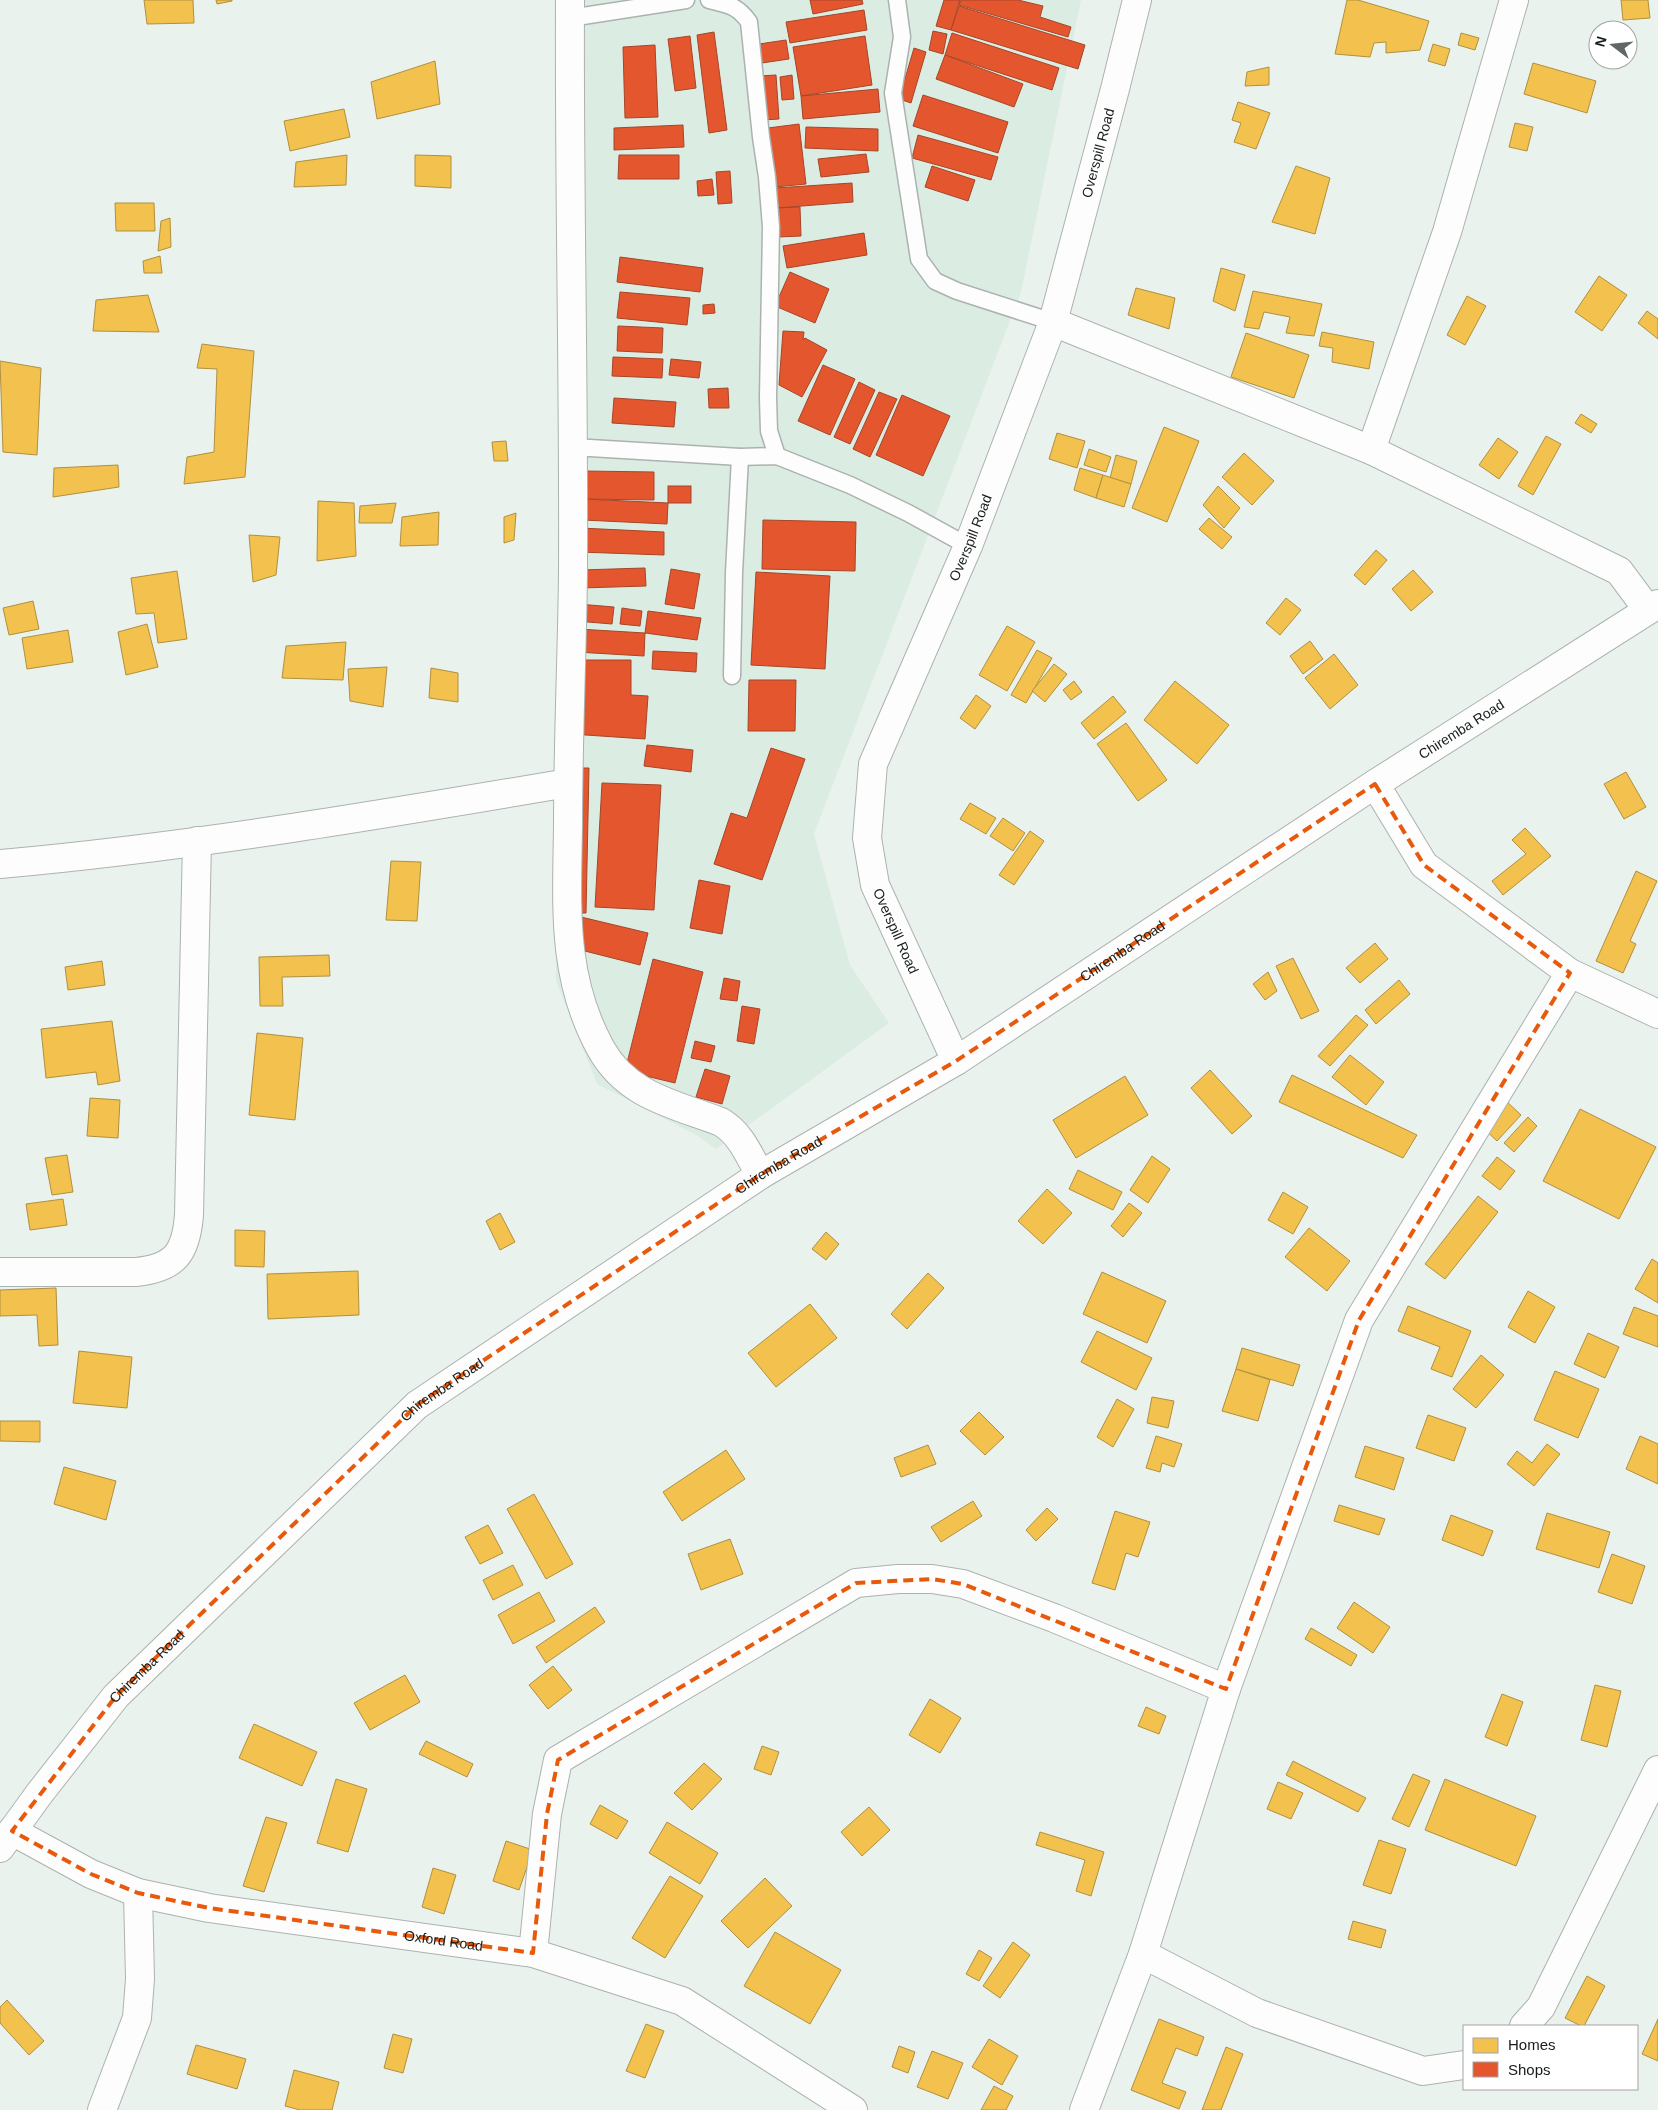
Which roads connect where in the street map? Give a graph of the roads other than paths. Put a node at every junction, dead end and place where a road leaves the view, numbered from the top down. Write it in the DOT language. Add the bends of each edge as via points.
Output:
graph roads {
  1 [pos="686,0"];
  2 [pos="709,0"];
  3 [pos="897,0"];
  4 [pos="1137,0"];
  5 [pos="1514,0"];
  6 [pos="570,9"];
  7 [pos="1053,322"];
  8 [pos="573,447"];
  9 [pos="1371,450"];
  10 [pos="777,456"];
  11 [pos="740,457"];
  12 [pos="968,546"];
  13 [pos="1653,607"];
  14 [pos="732,676"];
  15 [pos="568,783"];
  16 [pos="1375,784"];
  17 [pos="197,841"];
  18 [pos="0,864"];
  19 [pos="1570,973"];
  20 [pos="1658,1014"];
  21 [pos="956,1061"];
  22 [pos="760,1175"];
  23 [pos="0,1272"];
  24 [pos="1226,1689"];
  25 [pos="1658,1770"];
  26 [pos="6,1839"];
  27 [pos="138,1893"];
  28 [pos="533,1953"];
  29 [pos="1143,1954"];
  30 [pos="1525,2025"];
  31 [pos="1463,2064"];
  32 [pos="102,2110"];
  33 [pos="853,2110"];
  34 [pos="1084,2110"];
  1 -- 6 [label="lane"];
  2 -- 10 [label="lane" via="741,10 749,22 771,227 768,398 769,431"];
  3 -- 7 [label="lane" via="902,37 893,93 920,259 935,281"];
  4 -- 7 [label="street, Overspill Road"];
  5 -- 9 [label="street" via="1446,232"];
  6 -- 8 [label="street"];
  7 -- 9 [label="street"];
  7 -- 12 [label="street, Overspill Road"];
  8 -- 11 [label="lane"];
  8 -- 15 [label="street"];
  9 -- 13 [label="street" via="1619,571"];
  10 -- 11 [label="lane"];
  10 -- 12 [label="lane" via="850,485"];
  11 -- 14 [label="lane"];
  12 -- 21 [label="street, Overspill Road" via="873,764 867,838 875,884"];
  13 -- 16 [label="street, Chiremba Road"];
  15 -- 17 [label="street" via="375,816"];
  15 -- 22 [label="street" via="569,952 584,1011 600,1047 613,1069 645,1093 731,1128 741,1139"];
  16 -- 19 [label="street" via="1424,866"];
  16 -- 21 [label="street, Chiremba Road"];
  17 -- 18 [label="street"];
  17 -- 23 [label="street" via="189,1215 183,1248 155,1270"];
  19 -- 20 [label="street"];
  19 -- 24 [label="street" via="1359,1320"];
  21 -- 22 [label="street, Chiremba Road"];
  22 -- 26 [label="street, Chiremba Road" via="417,1404 116,1696"];
  24 -- 28 [label="street" via="962,1584 932,1579 856,1583 558,1760 546,1814"];
  24 -- 29 [label="street"];
  25 -- 30 [label="street" via="1541,2007"];
  26 -- 27 [label="street, Oxford Road"];
  27 -- 28 [label="street, Oxford Road" via="209,1908"];
  27 -- 32 [label="street" via="140,1979 137,2018"];
  28 -- 33 [label="street, Oxford Road" via="682,2002"];
  29 -- 31 [label="street" via="1257,2013 1423,2071"];
  29 -- 34 [label="street"];
}
